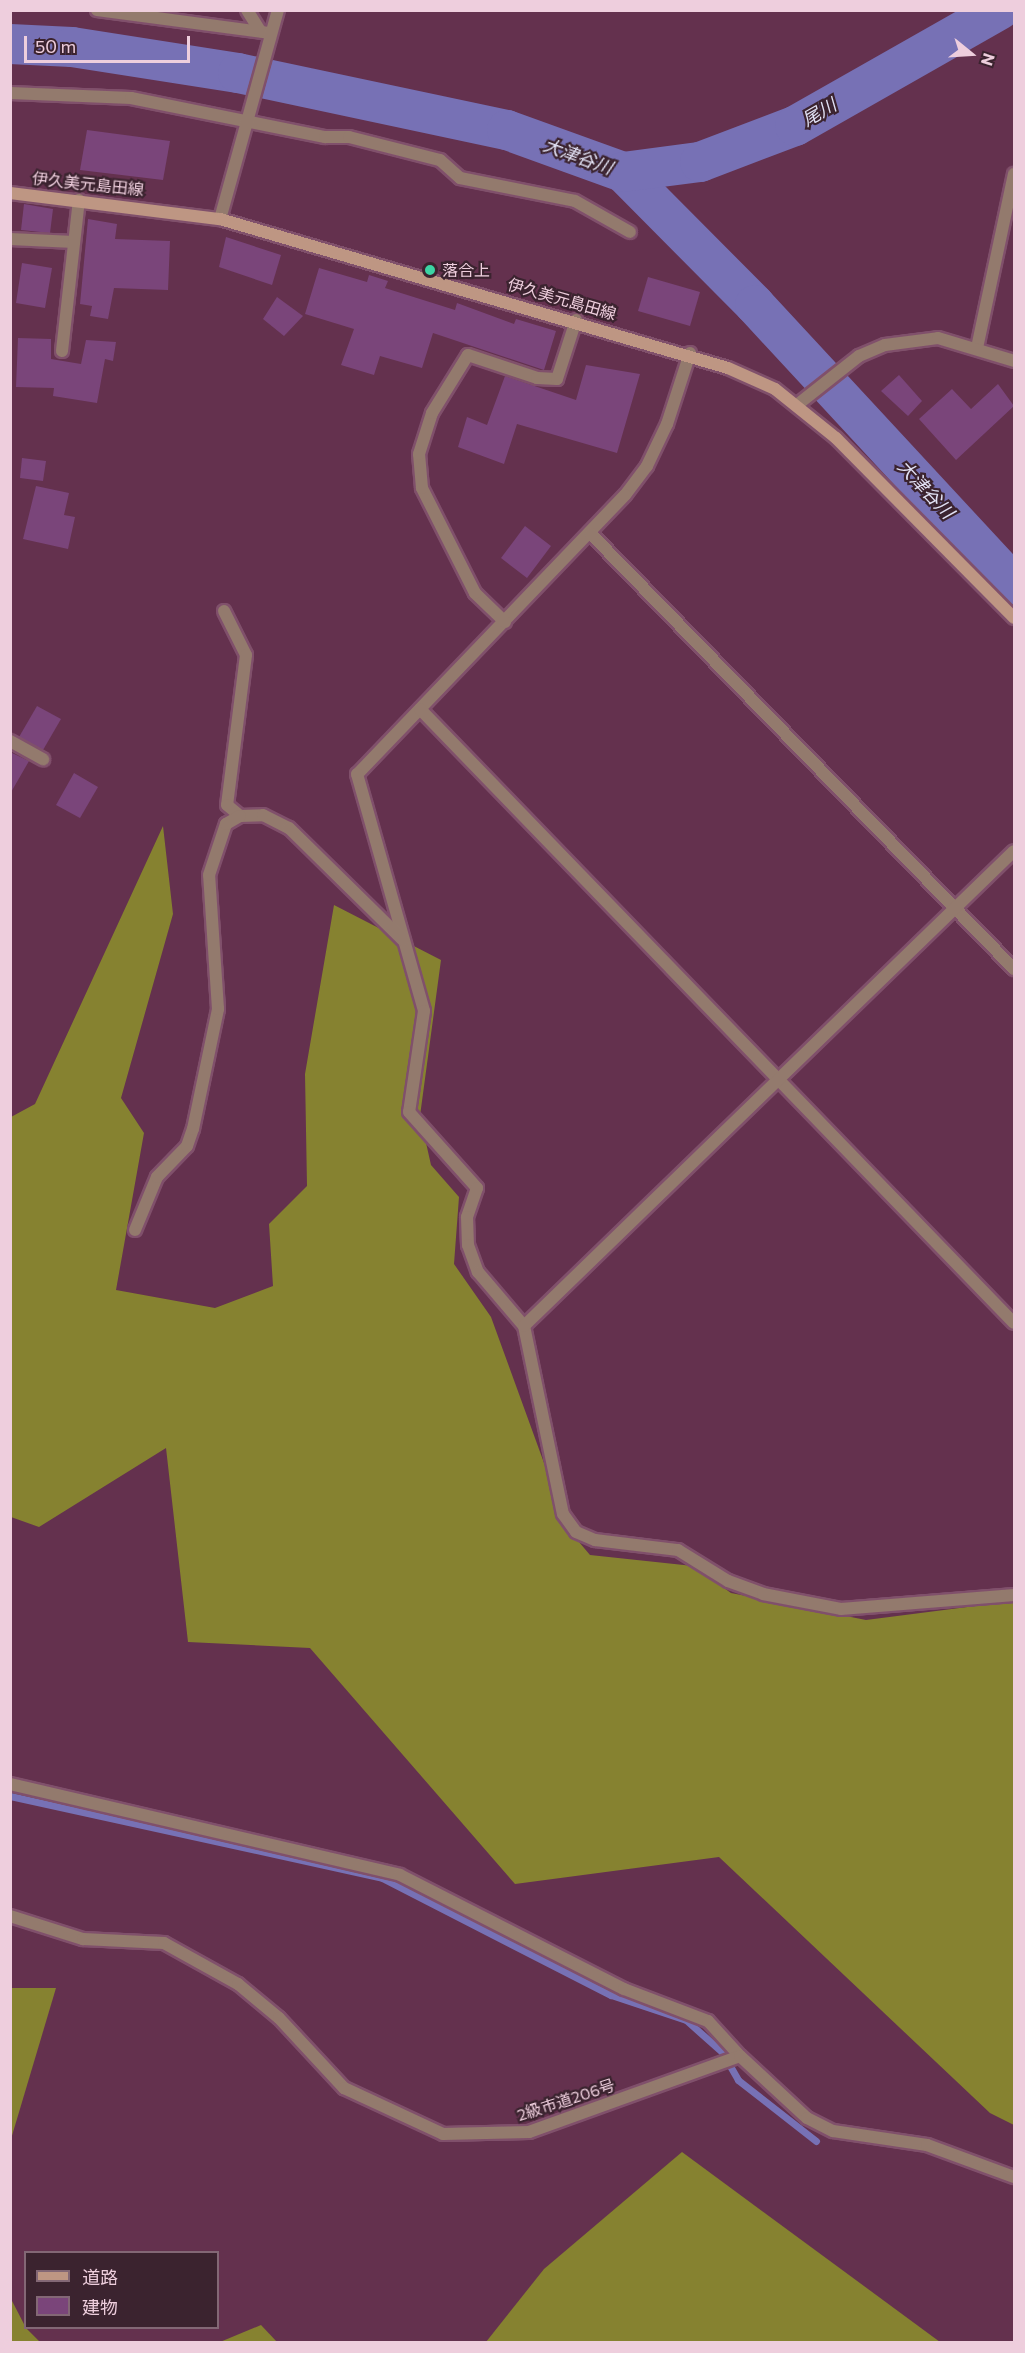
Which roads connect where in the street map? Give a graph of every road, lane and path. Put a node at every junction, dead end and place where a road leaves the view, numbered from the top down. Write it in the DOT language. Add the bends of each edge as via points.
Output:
graph roads {
  1 [pos="97,10"];
  2 [pos="247,10"];
  3 [pos="278,10"];
  4 [pos="267,35"];
  5 [pos="10,93"];
  6 [pos="246,121"];
  7 [pos="1014,174"];
  8 [pos="10,193"];
  9 [pos="79,200"];
  10 [pos="220,219"];
  11 [pos="1009,231"];
  12 [pos="630,232"];
  13 [pos="10,239"];
  14 [pos="74,242"];
  15 [pos="576,320"];
  16 [pos="977,348"];
  17 [pos="62,351"];
  18 [pos="690,353"];
  19 [pos="1014,361"];
  20 [pos="797,405"];
  21 [pos="591,534"];
  22 [pos="224,611"];
  23 [pos="1014,618"];
  24 [pos="504,622"];
  25 [pos="420,710"];
  26 [pos="10,741"];
  27 [pos="44,759"];
  28 [pos="240,816"];
  29 [pos="1014,851"];
  30 [pos="955,908"];
  31 [pos="404,940"];
  32 [pos="1014,969"];
  33 [pos="779,1080"];
  34 [pos="135,1230"];
  35 [pos="1014,1323"];
  36 [pos="524,1326"];
  37 [pos="1014,1595"];
  38 [pos="10,1784"];
  39 [pos="10,1916"];
  40 [pos="740,2056"];
  41 [pos="1014,2177"];
  1 -- 4 [label="street"];
  2 -- 4 [label="street"];
  3 -- 4 [label="street"];
  4 -- 6 [label="street"];
  5 -- 6 [label="street" via="131,98"];
  6 -- 10 [label="street"];
  6 -- 12 [label="street" via="349,137 440,160 460,178 575,201"];
  7 -- 11 [label="street"];
  8 -- 9 [label="main road, 伊久美元島田線"];
  9 -- 10 [label="main road, 伊久美元島田線"];
  9 -- 14 [label="street"];
  10 -- 15 [label="main road, 伊久美元島田線"];
  11 -- 16 [label="street"];
  13 -- 14 [label="street"];
  14 -- 17 [label="street"];
  15 -- 18 [label="main road, 伊久美元島田線"];
  15 -- 24 [label="street" via="557,379 537,378 468,355 432,413 419,454 422,488 475,593"];
  16 -- 19 [label="street"];
  16 -- 20 [label="street" via="938,338 911,340 859,356"];
  18 -- 20 [label="main road, 伊久美元島田線" via="775,389"];
  18 -- 21 [label="street" via="647,466"];
  20 -- 23 [label="main road, 伊久美元島田線" via="836,438"];
  21 -- 24 [label="street"];
  21 -- 30 [label="street"];
  22 -- 28 [label="street" via="246,656 241,723 226,786 227,805"];
  24 -- 25 [label="street"];
  25 -- 31 [label="street" via="357,774"];
  25 -- 33 [label="street"];
  26 -- 27 [label="street"];
  28 -- 31 [label="street" via="263,815 289,828"];
  28 -- 34 [label="street" via="226,824 209,875 219,1008 193,1129 187,1146 157,1177"];
  29 -- 30 [label="street"];
  30 -- 32 [label="street"];
  30 -- 33 [label="street"];
  31 -- 36 [label="street" via="424,1011 409,1112 477,1188 467,1217 468,1245 478,1272"];
  33 -- 35 [label="street"];
  33 -- 36 [label="street"];
  36 -- 37 [label="street" via="563,1514 576,1532 595,1540 678,1550 728,1581 763,1594 841,1610"];
  38 -- 40 [label="street" via="400,1875 624,1989 701,2017"];
  39 -- 40 [label="street, 2級市道206号" via="83,1939 164,1943 246,1991 344,2088 443,2134 529,2132"];
  40 -- 41 [label="street" via="807,2118 833,2131 927,2145"];
}
